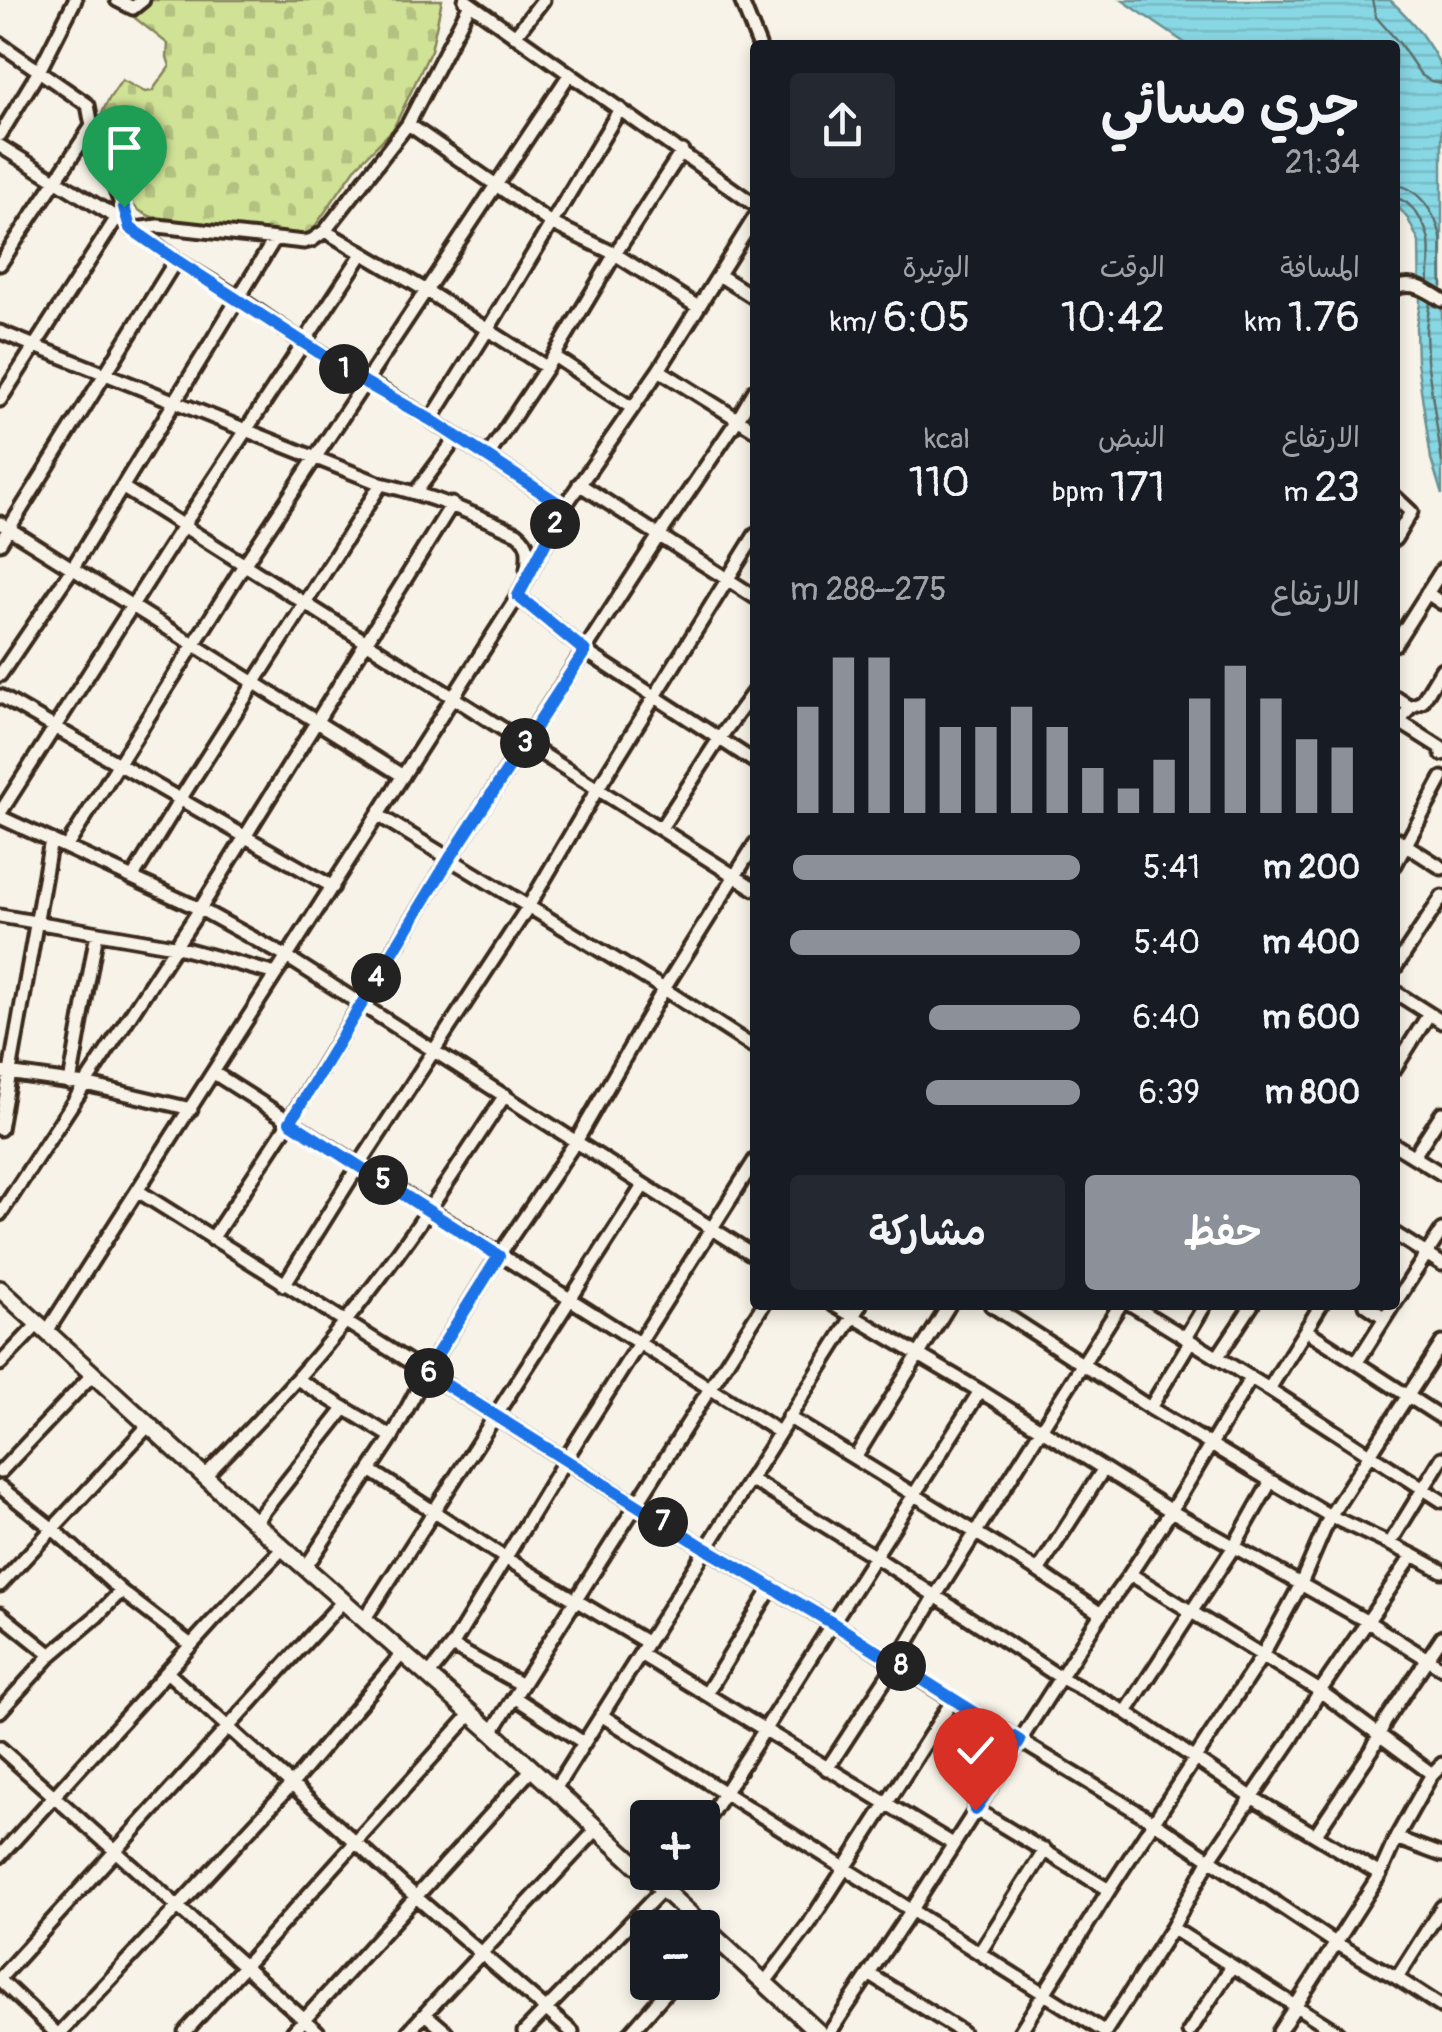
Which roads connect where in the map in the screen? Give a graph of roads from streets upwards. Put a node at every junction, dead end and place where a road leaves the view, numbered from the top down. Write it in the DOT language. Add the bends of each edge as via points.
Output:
graph roads {
  1 [pos="76,0"];
  2 [pos="117,0"];
  3 [pos="143,0"];
  4 [pos="543,0"];
  5 [pos="742,0"];
  6 [pos="468,2"];
  7 [pos="515,36"];
  8 [pos="757,40"];
  9 [pos="0,44"];
  10 [pos="38,71"];
  11 [pos="570,76"];
  12 [pos="620,109"];
  13 [pos="408,124"];
  14 [pos="92,126"];
  15 [pos="0,135"];
  16 [pos="0,146"];
  17 [pos="682,151"];
  18 [pos="54,181"];
  19 [pos="498,185"];
  20 [pos="750,201"];
  21 [pos="116,219"];
  22 [pos="552,224"];
  23 [pos="750,225"];
  24 [pos="133,228"];
  25 [pos="325,231"];
  26 [pos="274,240"];
  27 [pos="362,254"];
  28 [pos="615,254"];
  29 [pos="176,260"];
  30 [pos="0,264"];
  31 [pos="719,275"];
  32 [pos="1400,286"];
  33 [pos="425,290"];
  34 [pos="750,295"];
  35 [pos="237,297"];
  36 [pos="1442,300"];
  37 [pos="698,307"];
  38 [pos="488,330"];
  39 [pos="0,332"];
  40 [pos="304,344"];
  41 [pos="36,347"];
  42 [pos="550,362"];
  43 [pos="660,370"];
  44 [pos="105,375"];
  45 [pos="366,383"];
  46 [pos="750,399"];
  47 [pos="0,400"];
  48 [pos="174,402"];
  49 [pos="632,408"];
  50 [pos="431,420"];
  51 [pos="738,420"];
  52 [pos="750,427"];
  53 [pos="246,431"];
  54 [pos="457,437"];
  55 [pos="487,456"];
  56 [pos="316,458"];
  57 [pos="382,484"];
  58 [pos="579,484"];
  59 [pos="122,487"];
  60 [pos="416,492"];
  61 [pos="1400,502"];
  62 [pos="452,504"];
  63 [pos="564,507"];
  64 [pos="4,526"];
  65 [pos="183,526"];
  66 [pos="1400,531"];
  67 [pos="658,536"];
  68 [pos="0,543"];
  69 [pos="750,543"];
  70 [pos="244,566"];
  71 [pos="72,568"];
  72 [pos="1442,570"];
  73 [pos="526,578"];
  74 [pos="726,580"];
  75 [pos="1427,593"];
  76 [pos="750,595"];
  77 [pos="518,596"];
  78 [pos="304,603"];
  79 [pos="1442,604"];
  80 [pos="132,605"];
  81 [pos="1400,636"];
  82 [pos="366,642"];
  83 [pos="195,646"];
  84 [pos="585,651"];
  85 [pos="1442,669"];
  86 [pos="0,675"];
  87 [pos="254,684"];
  88 [pos="0,696"];
  89 [pos="654,697"];
  90 [pos="750,697"];
  91 [pos="452,698"];
  92 [pos="1400,700"];
  93 [pos="1410,707"];
  94 [pos="1400,721"];
  95 [pos="314,722"];
  96 [pos="1400,727"];
  97 [pos="52,728"];
  98 [pos="720,738"];
  99 [pos="525,742"];
  100 [pos="1442,754"];
  101 [pos="750,759"];
  102 [pos="118,763"];
  103 [pos="403,776"];
  104 [pos="1442,778"];
  105 [pos="598,788"];
  106 [pos="181,798"];
  107 [pos="378,814"];
  108 [pos="0,815"];
  109 [pos="662,828"];
  110 [pos="244,835"];
  111 [pos="51,840"];
  112 [pos="1401,842"];
  113 [pos="67,846"];
  114 [pos="750,852"];
  115 [pos="450,858"];
  116 [pos="1442,868"];
  117 [pos="734,876"];
  118 [pos="133,877"];
  119 [pos="750,886"];
  120 [pos="333,887"];
  121 [pos="1442,898"];
  122 [pos="528,906"];
  123 [pos="200,909"];
  124 [pos="0,916"];
  125 [pos="37,922"];
  126 [pos="97,933"];
  127 [pos="174,946"];
  128 [pos="288,958"];
  129 [pos="1400,961"];
  130 [pos="276,974"];
  131 [pos="664,989"];
  132 [pos="1400,995"];
  133 [pos="360,1003"];
  134 [pos="1437,1016"];
  135 [pos="750,1045"];
  136 [pos="434,1050"];
  137 [pos="1400,1062"];
  138 [pos="5,1073"];
  139 [pos="214,1073"];
  140 [pos="70,1083"];
  141 [pos="85,1084"];
  142 [pos="505,1095"];
  143 [pos="191,1110"];
  144 [pos="1442,1113"];
  145 [pos="290,1122"];
  146 [pos="0,1129"];
  147 [pos="576,1140"];
  148 [pos="1400,1148"];
  149 [pos="1414,1156"];
  150 [pos="359,1165"];
  151 [pos="750,1168"];
  152 [pos="1442,1174"];
  153 [pos="643,1186"];
  154 [pos="138,1191"];
  155 [pos="430,1210"];
  156 [pos="0,1214"];
  157 [pos="712,1228"];
  158 [pos="1442,1230"];
  159 [pos="1400,1237"];
  160 [pos="212,1239"];
  161 [pos="750,1253"];
  162 [pos="1427,1254"];
  163 [pos="499,1256"];
  164 [pos="1442,1264"];
  165 [pos="284,1285"];
  166 [pos="0,1289"];
  167 [pos="1400,1295"];
  168 [pos="569,1299"];
  169 [pos="760,1310"];
  170 [pos="946,1310"];
  171 [pos="999,1310"];
  172 [pos="1117,1310"];
  173 [pos="1140,1310"];
  174 [pos="1203,1310"];
  175 [pos="1249,1310"];
  176 [pos="1319,1310"];
  177 [pos="1373,1310"];
  178 [pos="1390,1310"];
  179 [pos="856,1311"];
  180 [pos="1385,1318"];
  181 [pos="346,1322"];
  182 [pos="43,1328"];
  183 [pos="1306,1330"];
  184 [pos="1187,1340"];
  185 [pos="1442,1343"];
  186 [pos="640,1344"];
  187 [pos="918,1354"];
  188 [pos="1218,1358"];
  189 [pos="1357,1362"];
  190 [pos="0,1364"];
  191 [pos="1084,1364"];
  192 [pos="426,1372"];
  193 [pos="93,1374"];
  194 [pos="297,1379"];
  195 [pos="1250,1379"];
  196 [pos="709,1388"];
  197 [pos="1269,1389"];
  198 [pos="980,1391"];
  199 [pos="1408,1397"];
  200 [pos="346,1408"];
  201 [pos="1150,1408"];
  202 [pos="495,1417"];
  203 [pos="788,1417"];
  204 [pos="1442,1418"];
  205 [pos="149,1424"];
  206 [pos="1041,1430"];
  207 [pos="779,1432"];
  208 [pos="392,1437"];
  209 [pos="1211,1445"];
  210 [pos="1370,1456"];
  211 [pos="855,1458"];
  212 [pos="1442,1458"];
  213 [pos="565,1460"];
  214 [pos="370,1470"];
  215 [pos="1103,1470"];
  216 [pos="0,1472"];
  217 [pos="205,1476"];
  218 [pos="750,1480"];
  219 [pos="1271,1481"];
  220 [pos="0,1487"];
  221 [pos="1422,1490"];
  222 [pos="913,1494"];
  223 [pos="1442,1502"];
  224 [pos="636,1505"];
  225 [pos="1171,1511"];
  226 [pos="434,1512"];
  227 [pos="1330,1516"];
  228 [pos="256,1522"];
  229 [pos="53,1529"];
  230 [pos="975,1533"];
  231 [pos="1390,1543"];
  232 [pos="283,1548"];
  233 [pos="705,1548"];
  234 [pos="1233,1548"];
  235 [pos="1413,1554"];
  236 [pos="874,1556"];
  237 [pos="505,1558"];
  238 [pos="306,1568"];
  239 [pos="1442,1571"];
  240 [pos="1038,1572"];
  241 [pos="1130,1574"];
  242 [pos="0,1585"];
  243 [pos="1300,1586"];
  244 [pos="772,1587"];
  245 [pos="122,1591"];
  246 [pos="936,1595"];
  247 [pos="576,1600"];
  248 [pos="343,1601"];
  249 [pos="1191,1612"];
  250 [pos="0,1614"];
  251 [pos="1101,1614"];
  252 [pos="364,1620"];
  253 [pos="1368,1622"];
  254 [pos="834,1624"];
  255 [pos="1442,1637"];
  256 [pos="191,1644"];
  257 [pos="452,1646"];
  258 [pos="643,1648"];
  259 [pos="402,1654"];
  260 [pos="50,1655"];
  261 [pos="1262,1656"];
  262 [pos="1428,1659"];
  263 [pos="896,1663"];
  264 [pos="1442,1668"];
  265 [pos="168,1673"];
  266 [pos="428,1676"];
  267 [pos="1061,1678"];
  268 [pos="522,1685"];
  269 [pos="1320,1691"];
  270 [pos="706,1694"];
  271 [pos="514,1697"];
  272 [pos="953,1700"];
  273 [pos="0,1711"];
  274 [pos="1126,1712"];
  275 [pos="471,1714"];
  276 [pos="601,1715"];
  277 [pos="229,1727"];
  278 [pos="765,1730"];
  279 [pos="492,1732"];
  280 [pos="1380,1734"];
  281 [pos="1020,1741"];
  282 [pos="584,1743"];
  283 [pos="0,1748"];
  284 [pos="1196,1761"];
  285 [pos="532,1769"];
  286 [pos="827,1769"];
  287 [pos="1437,1769"];
  288 [pos="292,1784"];
  289 [pos="555,1789"];
  290 [pos="726,1792"];
  291 [pos="53,1796"];
  292 [pos="1252,1798"];
  293 [pos="720,1801"];
  294 [pos="888,1804"];
  295 [pos="975,1810"];
  296 [pos="1154,1822"];
  297 [pos="598,1828"];
  298 [pos="1315,1835"];
  299 [pos="1396,1838"];
  300 [pos="355,1842"];
  301 [pos="953,1844"];
  302 [pos="1045,1850"];
  303 [pos="116,1851"];
  304 [pos="1442,1855"];
  305 [pos="0,1856"];
  306 [pos="630,1857"];
  307 [pos="1210,1859"];
  308 [pos="845,1869"];
  309 [pos="1380,1874"];
  310 [pos="662,1890"];
  311 [pos="666,1890"];
  312 [pos="1109,1890"];
  313 [pos="416,1897"];
  314 [pos="179,1907"];
  315 [pos="1442,1907"];
  316 [pos="687,1910"];
  317 [pos="912,1910"];
  318 [pos="1172,1928"];
  319 [pos="720,1941"];
  320 [pos="1334,1942"];
  321 [pos="980,1952"];
  322 [pos="482,1954"];
  323 [pos="1232,1966"];
  324 [pos="244,1968"];
  325 [pos="868,1974"];
  326 [pos="1397,1978"];
  327 [pos="0,1979"];
  328 [pos="765,1982"];
  329 [pos="1043,1994"];
  330 [pos="659,2000"];
  331 [pos="1296,2005"];
  332 [pos="1442,2006"];
  333 [pos="546,2008"];
  334 [pos="425,2014"];
  335 [pos="305,2020"];
  336 [pos="58,2032"];
  337 [pos="185,2032"];
  338 [pos="294,2032"];
  339 [pos="318,2032"];
  340 [pos="408,2032"];
  341 [pos="446,2032"];
  342 [pos="524,2032"];
  343 [pos="572,2032"];
  344 [pos="631,2032"];
  345 [pos="818,2032"];
  346 [pos="830,2032"];
  347 [pos="962,2032"];
  348 [pos="1020,2032"];
  349 [pos="1105,2032"];
  350 [pos="1189,2032"];
  351 [pos="1279,2032"];
  352 [pos="1337,2032"];
  1 -- 10 [label="street"];
  2 -- 3 [label="street" via="133,8"];
  4 -- 7 [label="street"];
  5 -- 8 [label="street"];
  6 -- 7 [label="street"];
  6 -- 13 [label="street"];
  7 -- 11 [label="street"];
  9 -- 10 [label="street"];
  10 -- 14 [label="street" via="88,105"];
  10 -- 15 [label="street"];
  11 -- 12 [label="street"];
  11 -- 19 [label="street"];
  12 -- 17 [label="street"];
  12 -- 22 [label="street"];
  13 -- 19 [label="street"];
  13 -- 25 [label="street"];
  14 -- 18 [label="street"];
  14 -- 24 [label="street"];
  16 -- 18 [label="street"];
  17 -- 20 [label="street"];
  17 -- 28 [label="street"];
  18 -- 21 [label="street"];
  18 -- 30 [label="street"];
  19 -- 22 [label="street"];
  19 -- 33 [label="street"];
  21 -- 24 [label="street"];
  21 -- 41 [label="street"];
  22 -- 28 [label="street"];
  22 -- 38 [label="street"];
  23 -- 31 [label="street"];
  24 -- 26 [label="street"];
  24 -- 29 [label="street"];
  25 -- 26 [label="street" via="304,242"];
  25 -- 27 [label="street"];
  26 -- 35 [label="street"];
  27 -- 33 [label="street"];
  27 -- 40 [label="street"];
  28 -- 37 [label="street"];
  28 -- 42 [label="street"];
  29 -- 35 [label="street"];
  29 -- 44 [label="street"];
  31 -- 34 [label="street"];
  31 -- 37 [label="street"];
  32 -- 36 [label="street" via="1419,286"];
  33 -- 38 [label="street"];
  33 -- 45 [label="street"];
  35 -- 40 [label="street"];
  35 -- 48 [label="street"];
  37 -- 43 [label="street"];
  38 -- 42 [label="street"];
  38 -- 50 [label="street"];
  39 -- 41 [label="street"];
  40 -- 45 [label="street"];
  40 -- 53 [label="street"];
  41 -- 44 [label="street"];
  41 -- 47 [label="street"];
  42 -- 49 [label="street"];
  42 -- 55 [label="street"];
  43 -- 49 [label="street"];
  43 -- 51 [label="street"];
  44 -- 48 [label="street"];
  44 -- 64 [label="street"];
  45 -- 50 [label="street"];
  45 -- 56 [label="street"];
  46 -- 51 [label="street"];
  48 -- 53 [label="street"];
  48 -- 59 [label="street"];
  49 -- 58 [label="street"];
  50 -- 54 [label="street"];
  51 -- 52 [label="street"];
  51 -- 67 [label="street"];
  53 -- 56 [label="street"];
  53 -- 65 [label="street"];
  54 -- 55 [label="street"];
  54 -- 60 [label="street"];
  55 -- 63 [label="street"];
  56 -- 57 [label="street"];
  56 -- 70 [label="street"];
  57 -- 60 [label="street"];
  57 -- 78 [label="street"];
  58 -- 63 [label="street"];
  58 -- 67 [label="street"];
  59 -- 65 [label="street"];
  59 -- 71 [label="street"];
  60 -- 62 [label="street"];
  61 -- 66 [label="street" via="1411,512"];
  62 -- 73 [label="street" via="524,539"];
  62 -- 82 [label="street"];
  63 -- 73 [label="street"];
  64 -- 68 [label="street"];
  64 -- 71 [label="street"];
  65 -- 70 [label="street"];
  65 -- 80 [label="street"];
  67 -- 74 [label="street"];
  67 -- 84 [label="street"];
  69 -- 74 [label="street"];
  70 -- 78 [label="street"];
  70 -- 83 [label="street"];
  71 -- 80 [label="street"];
  71 -- 86 [label="street"];
  72 -- 75 [label="street"];
  73 -- 77 [label="street"];
  74 -- 76 [label="street"];
  74 -- 89 [label="street"];
  75 -- 79 [label="street"];
  75 -- 81 [label="street"];
  77 -- 84 [label="street"];
  77 -- 91 [label="street"];
  78 -- 82 [label="street"];
  78 -- 87 [label="street"];
  80 -- 83 [label="street"];
  80 -- 97 [label="street"];
  82 -- 91 [label="street"];
  82 -- 95 [label="street"];
  83 -- 87 [label="street"];
  83 -- 102 [label="street"];
  84 -- 89 [label="street"];
  84 -- 99 [label="street"];
  85 -- 93 [label="street" via="1422,702"];
  87 -- 95 [label="street"];
  87 -- 106 [label="street"];
  88 -- 97 [label="street"];
  89 -- 98 [label="street"];
  89 -- 105 [label="street"];
  90 -- 98 [label="street"];
  91 -- 99 [label="street"];
  91 -- 103 [label="street"];
  92 -- 93 [label="street"];
  93 -- 94 [label="street"];
  95 -- 103 [label="street"];
  95 -- 110 [label="street"];
  96 -- 100 [label="street"];
  97 -- 102 [label="street"];
  97 -- 108 [label="street"];
  98 -- 101 [label="street"];
  98 -- 109 [label="street"];
  99 -- 105 [label="street"];
  99 -- 115 [label="street"];
  102 -- 106 [label="street"];
  102 -- 113 [label="street"];
  103 -- 107 [label="street"];
  104 -- 112 [label="street"];
  105 -- 109 [label="street"];
  105 -- 122 [label="street"];
  106 -- 110 [label="street"];
  106 -- 118 [label="street"];
  107 -- 115 [label="street"];
  107 -- 120 [label="street"];
  108 -- 111 [label="street"];
  109 -- 117 [label="street"];
  110 -- 120 [label="street"];
  110 -- 123 [label="street"];
  111 -- 113 [label="street"];
  111 -- 125 [label="street"];
  112 -- 116 [label="street"];
  113 -- 118 [label="street"];
  114 -- 117 [label="street"];
  115 -- 122 [label="street"];
  115 -- 133 [label="street"];
  117 -- 119 [label="street"];
  117 -- 131 [label="street"];
  118 -- 123 [label="street"];
  120 -- 128 [label="street"];
  121 -- 129 [label="street"];
  122 -- 131 [label="street"];
  122 -- 136 [label="street"];
  123 -- 127 [label="street"];
  123 -- 128 [label="street"];
  124 -- 125 [label="street"];
  125 -- 126 [label="street"];
  125 -- 138 [label="street"];
  126 -- 127 [label="street"];
  126 -- 140 [label="street"];
  127 -- 130 [label="street"];
  127 -- 141 [label="street"];
  128 -- 130 [label="street"];
  128 -- 133 [label="street"];
  130 -- 139 [label="street"];
  131 -- 135 [label="street"];
  131 -- 147 [label="street"];
  132 -- 134 [label="street"];
  133 -- 136 [label="street"];
  133 -- 145 [label="street"];
  134 -- 137 [label="street"];
  136 -- 142 [label="street"];
  136 -- 150 [label="street"];
  138 -- 140 [label="street"];
  138 -- 146 [label="street"];
  139 -- 143 [label="street"];
  139 -- 145 [label="street"];
  140 -- 141 [label="street"];
  141 -- 143 [label="street"];
  141 -- 156 [label="street"];
  142 -- 147 [label="street"];
  142 -- 155 [label="street"];
  143 -- 154 [label="street"];
  144 -- 149 [label="street"];
  145 -- 150 [label="street"];
  145 -- 160 [label="street"];
  147 -- 153 [label="street"];
  147 -- 163 [label="street"];
  148 -- 149 [label="street"];
  149 -- 152 [label="street"];
  150 -- 155 [label="street"];
  150 -- 165 [label="street"];
  151 -- 157 [label="street"];
  153 -- 157 [label="street"];
  153 -- 168 [label="street"];
  154 -- 160 [label="street"];
  154 -- 182 [label="street"];
  155 -- 163 [label="street"];
  155 -- 181 [label="street"];
  157 -- 161 [label="street"];
  157 -- 186 [label="street"];
  158 -- 162 [label="street"];
  159 -- 162 [label="street"];
  160 -- 165 [label="street"];
  162 -- 164 [label="street"];
  162 -- 167 [label="street"];
  163 -- 168 [label="street"];
  163 -- 192 [label="street"];
  165 -- 181 [label="street"];
  166 -- 182 [label="street"];
  168 -- 186 [label="street"];
  168 -- 202 [label="street"];
  169 -- 196 [label="street"];
  170 -- 187 [label="street"];
  171 -- 191 [label="street"];
  172 -- 191 [label="street"];
  173 -- 184 [label="street"];
  174 -- 184 [label="street"];
  175 -- 188 [label="street"];
  176 -- 183 [label="street"];
  177 -- 180 [label="street"];
  178 -- 180 [label="street"];
  179 -- 187 [label="street"];
  179 -- 203 [label="street"];
  180 -- 189 [label="street"];
  181 -- 192 [label="street"];
  181 -- 194 [label="street"];
  182 -- 190 [label="street"];
  182 -- 193 [label="street"];
  183 -- 189 [label="street"];
  183 -- 197 [label="street"];
  184 -- 188 [label="street"];
  184 -- 201 [label="street"];
  185 -- 199 [label="street"];
  186 -- 196 [label="street"];
  186 -- 213 [label="street"];
  187 -- 198 [label="street"];
  187 -- 211 [label="street"];
  188 -- 195 [label="street"];
  189 -- 199 [label="street"];
  191 -- 201 [label="street"];
  191 -- 206 [label="street"];
  192 -- 202 [label="street"];
  192 -- 208 [label="street"];
  193 -- 205 [label="street"];
  193 -- 216 [label="street"];
  194 -- 200 [label="street"];
  194 -- 217 [label="street"];
  195 -- 197 [label="street"];
  195 -- 209 [label="street"];
  196 -- 207 [label="street"];
  196 -- 224 [label="street"];
  197 -- 210 [label="street"];
  198 -- 206 [label="street"];
  198 -- 222 [label="street"];
  199 -- 204 [label="street"];
  199 -- 210 [label="street"];
  200 -- 208 [label="street"];
  200 -- 228 [label="street"];
  201 -- 209 [label="street"];
  202 -- 213 [label="street"];
  202 -- 226 [label="street"];
  203 -- 207 [label="street"];
  203 -- 211 [label="street"];
  205 -- 217 [label="street"];
  205 -- 229 [label="street"];
  206 -- 215 [label="street"];
  206 -- 230 [label="street"];
  207 -- 218 [label="street"];
  208 -- 214 [label="street"];
  209 -- 219 [label="street"];
  209 -- 225 [label="street"];
  210 -- 221 [label="street"];
  210 -- 227 [label="street"];
  211 -- 222 [label="street"];
  212 -- 221 [label="street"];
  213 -- 224 [label="street"];
  213 -- 237 [label="street"];
  214 -- 226 [label="street"];
  214 -- 238 [label="street"];
  215 -- 225 [label="street"];
  215 -- 240 [label="street"];
  217 -- 228 [label="street"];
  218 -- 233 [label="street"];
  218 -- 236 [label="street"];
  219 -- 227 [label="street"];
  219 -- 234 [label="street"];
  220 -- 229 [label="street"];
  221 -- 223 [label="street"];
  221 -- 231 [label="street"];
  222 -- 230 [label="street"];
  222 -- 236 [label="street"];
  224 -- 233 [label="street"];
  224 -- 247 [label="street"];
  225 -- 234 [label="street"];
  225 -- 241 [label="street"];
  226 -- 237 [label="street"];
  226 -- 252 [label="street"];
  227 -- 231 [label="street"];
  227 -- 243 [label="street"];
  228 -- 232 [label="street"];
  229 -- 242 [label="street"];
  229 -- 245 [label="street"];
  230 -- 240 [label="street"];
  230 -- 246 [label="street"];
  231 -- 235 [label="street"];
  232 -- 238 [label="street"];
  232 -- 256 [label="street"];
  233 -- 244 [label="street"];
  233 -- 258 [label="street"];
  234 -- 243 [label="street"];
  234 -- 249 [label="street"];
  235 -- 239 [label="street"];
  235 -- 253 [label="street"];
  236 -- 246 [label="street"];
  236 -- 254 [label="street"];
  237 -- 247 [label="street"];
  237 -- 257 [label="street"];
  238 -- 248 [label="street"];
  240 -- 251 [label="street"];
  241 -- 249 [label="street"];
  241 -- 251 [label="street"];
  243 -- 253 [label="street"];
  243 -- 261 [label="street"];
  244 -- 254 [label="street"];
  244 -- 270 [label="street"];
  245 -- 256 [label="street"];
  245 -- 260 [label="street"];
  246 -- 263 [label="street"];
  246 -- 267 [label="street"];
  247 -- 258 [label="street"];
  247 -- 268 [label="street"];
  248 -- 252 [label="street"];
  248 -- 277 [label="street"];
  249 -- 261 [label="street"];
  249 -- 274 [label="street"];
  250 -- 260 [label="street"];
  251 -- 267 [label="street"];
  252 -- 259 [label="street"];
  253 -- 262 [label="street"];
  253 -- 269 [label="street"];
  254 -- 263 [label="street"];
  254 -- 278 [label="street"];
  255 -- 262 [label="street"];
  256 -- 265 [label="street"];
  257 -- 266 [label="street"];
  257 -- 268 [label="street"];
  258 -- 270 [label="street"];
  258 -- 276 [label="street"];
  259 -- 266 [label="street"];
  259 -- 288 [label="street"];
  260 -- 273 [label="street"];
  261 -- 269 [label="street"];
  261 -- 284 [label="street"];
  262 -- 264 [label="street"];
  262 -- 280 [label="street"];
  263 -- 272 [label="street"];
  263 -- 286 [label="street"];
  265 -- 277 [label="street"];
  265 -- 291 [label="street"];
  266 -- 275 [label="street"];
  267 -- 274 [label="street"];
  267 -- 281 [label="street"];
  268 -- 271 [label="street"];
  269 -- 280 [label="street"];
  269 -- 292 [label="street"];
  270 -- 278 [label="street"];
  271 -- 279 [label="street"];
  271 -- 282 [label="street"];
  272 -- 281 [label="street"];
  272 -- 294 [label="street"];
  274 -- 284 [label="street"];
  275 -- 279 [label="street"];
  275 -- 300 [label="street"];
  276 -- 282 [label="street"];
  276 -- 290 [label="street"];
  277 -- 288 [label="street"];
  277 -- 303 [label="street"];
  278 -- 286 [label="street"];
  278 -- 290 [label="street"];
  279 -- 285 [label="street"];
  280 -- 287 [label="street"];
  280 -- 298 [label="street"];
  281 -- 295 [label="street"];
  281 -- 296 [label="street"];
  282 -- 289 [label="street"];
  283 -- 291 [label="street"];
  284 -- 292 [label="street"];
  284 -- 296 [label="street"];
  285 -- 289 [label="street"];
  285 -- 313 [label="street"];
  286 -- 294 [label="street"];
  287 -- 299 [label="street"];
  288 -- 300 [label="street"];
  288 -- 314 [label="street"];
  289 -- 297 [label="street"];
  290 -- 293 [label="street"];
  290 -- 308 [label="street"];
  291 -- 303 [label="street"];
  291 -- 305 [label="street"];
  292 -- 298 [label="street"];
  292 -- 307 [label="street"];
  294 -- 301 [label="street"];
  294 -- 308 [label="street"];
  295 -- 301 [label="street"];
  295 -- 302 [label="street"];
  296 -- 307 [label="street"];
  296 -- 312 [label="street"];
  297 -- 306 [label="street"];
  297 -- 322 [label="street"];
  298 -- 309 [label="street"];
  299 -- 304 [label="street"];
  299 -- 309 [label="street"];
  300 -- 313 [label="street"];
  300 -- 324 [label="street"];
  301 -- 317 [label="street"];
  302 -- 312 [label="street"];
  302 -- 321 [label="street"];
  303 -- 314 [label="street"];
  303 -- 327 [label="street"];
  307 -- 318 [label="street"];
  307 -- 320 [label="street"];
  308 -- 317 [label="street"];
  308 -- 328 [label="street"];
  309 -- 320 [label="street"];
  310 -- 333 [label="street"];
  311 -- 316 [label="street"];
  312 -- 329 [label="street"];
  313 -- 322 [label="street"];
  313 -- 335 [label="street"];
  314 -- 324 [label="street"];
  314 -- 336 [label="street"];
  315 -- 326 [label="street"];
  317 -- 321 [label="street"];
  317 -- 325 [label="street"];
  318 -- 323 [label="street"];
  318 -- 349 [label="street"];
  319 -- 328 [label="street"];
  320 -- 326 [label="street"];
  320 -- 331 [label="street"];
  321 -- 329 [label="street"];
  322 -- 333 [label="street"];
  322 -- 334 [label="street"];
  323 -- 331 [label="street"];
  323 -- 350 [label="street"];
  324 -- 335 [label="street"];
  324 -- 337 [label="street"];
  325 -- 346 [label="street"];
  325 -- 347 [label="street"];
  326 -- 332 [label="street"];
  327 -- 336 [label="street"];
  328 -- 345 [label="street"];
  329 -- 348 [label="street"];
  329 -- 349 [label="street"];
  330 -- 344 [label="street"];
  331 -- 351 [label="street"];
  331 -- 352 [label="street"];
  333 -- 342 [label="street"];
  333 -- 343 [label="street"];
  334 -- 340 [label="street"];
  334 -- 341 [label="street"];
  335 -- 338 [label="street"];
  335 -- 339 [label="street"];
}
